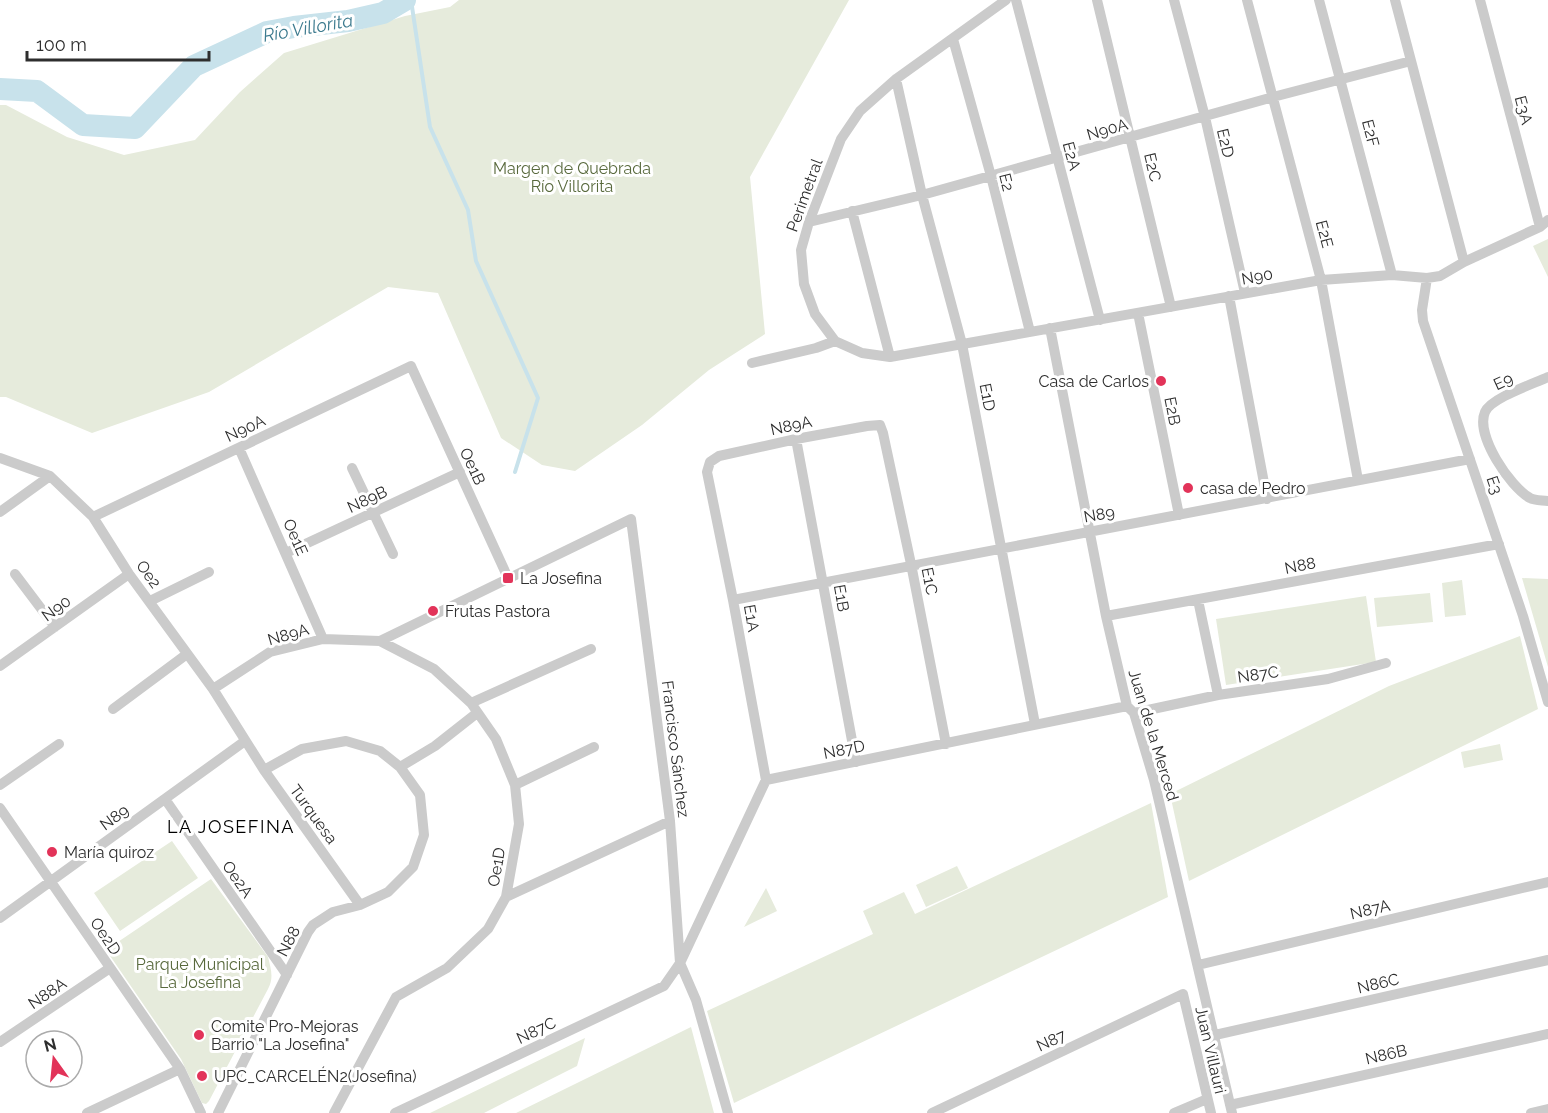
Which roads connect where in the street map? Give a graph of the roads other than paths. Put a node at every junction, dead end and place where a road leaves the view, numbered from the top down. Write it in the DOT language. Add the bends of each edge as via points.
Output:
graph roads {
  1 [pos="1006,0"];
  2 [pos="1016,0"];
  3 [pos="1097,0"];
  4 [pos="1174,0"];
  5 [pos="1247,0"];
  6 [pos="1319,0"];
  7 [pos="1395,0"];
  8 [pos="1480,0"];
  9 [pos="953,39"];
  10 [pos="1411,61"];
  11 [pos="896,79"];
  12 [pos="1341,79"];
  13 [pos="1273,97"];
  14 [pos="1204,117"];
  15 [pos="1131,138"];
  16 [pos="1058,159"];
  17 [pos="991,176"];
  18 [pos="922,195"];
  19 [pos="852,212"];
  20 [pos="809,222"];
  21 [pos="1544,224"];
  22 [pos="1464,262"];
  23 [pos="1392,275"];
  24 [pos="1426,278"];
  25 [pos="1321,280"];
  26 [pos="1245,293"];
  27 [pos="1229,296"];
  28 [pos="1171,307"];
  29 [pos="1138,313"];
  30 [pos="1100,320"];
  31 [pos="1050,328"];
  32 [pos="1030,332"];
  33 [pos="835,341"];
  34 [pos="962,344"];
  35 [pos="890,357"];
  36 [pos="753,363"];
  37 [pos="411,366"];
  38 [pos="1548,377"];
  39 [pos="880,425"];
  40 [pos="796,439"];
  41 [pos="239,448"];
  42 [pos="0,458"];
  43 [pos="1470,459"];
  44 [pos="710,462"];
  45 [pos="352,468"];
  46 [pos="460,472"];
  47 [pos="50,476"];
  48 [pos="1358,480"];
  49 [pos="1267,499"];
  50 [pos="1548,501"];
  51 [pos="0,512"];
  52 [pos="374,512"];
  53 [pos="1179,515"];
  54 [pos="93,517"];
  55 [pos="1090,531"];
  56 [pos="1499,544"];
  57 [pos="1002,548"];
  58 [pos="286,553"];
  59 [pos="393,554"];
  60 [pos="911,564"];
  61 [pos="209,572"];
  62 [pos="15,574"];
  63 [pos="129,574"];
  64 [pos="507,578"];
  65 [pos="824,583"];
  66 [pos="733,600"];
  67 [pos="1198,600"];
  68 [pos="150,601"];
  69 [pos="1106,616"];
  70 [pos="55,627"];
  71 [pos="323,639"];
  72 [pos="380,641"];
  73 [pos="591,649"];
  74 [pos="187,654"];
  75 [pos="1386,663"];
  76 [pos="0,666"];
  77 [pos="213,689"];
  78 [pos="1218,695"];
  79 [pos="1548,702"];
  80 [pos="474,708"];
  81 [pos="113,709"];
  82 [pos="1130,710"];
  83 [pos="1035,724"];
  84 [pos="245,741"];
  85 [pos="59,744"];
  86 [pos="945,744"];
  87 [pos="594,747"];
  88 [pos="856,762"];
  89 [pos="400,767"];
  90 [pos="264,770"];
  91 [pos="766,780"];
  92 [pos="0,785"];
  93 [pos="515,785"];
  94 [pos="165,799"];
  95 [pos="0,808"];
  96 [pos="670,821"];
  97 [pos="52,881"];
  98 [pos="1548,882"];
  99 [pos="506,897"];
  100 [pos="360,905"];
  101 [pos="0,918"];
  102 [pos="1548,960"];
  103 [pos="680,963"];
  104 [pos="1198,965"];
  105 [pos="110,968"];
  106 [pos="287,975"];
  107 [pos="1183,994"];
  108 [pos="1548,1034"];
  109 [pos="1215,1035"];
  110 [pos="0,1042"];
  111 [pos="180,1069"];
  112 [pos="1207,1099"];
  113 [pos="1231,1109"];
  114 [pos="1548,1109"];
  115 [pos="399,1112"];
  116 [pos="87,1113"];
  117 [pos="201,1113"];
  118 [pos="218,1113"];
  119 [pos="334,1113"];
  120 [pos="728,1113"];
  121 [pos="932,1113"];
  122 [pos="1174,1113"];
  123 [pos="1211,1113"];
  124 [pos="1532,1113"];
  1 -- 9 [label="street, Perimetral"];
  2 -- 16 [label="street, E2A"];
  3 -- 15 [label="street, E2C"];
  4 -- 14 [label="street, E2D"];
  5 -- 13 [label="street, E2E"];
  6 -- 12 [label="street, E2F"];
  7 -- 10 [label="street"];
  8 -- 21 [label="street, E3A"];
  9 -- 11 [label="street, Perimetral"];
  9 -- 17 [label="street, E2"];
  10 -- 12 [label="street, N90A"];
  10 -- 22 [label="street"];
  11 -- 18 [label="street, E1D"];
  11 -- 20 [label="street, Perimetral" via="860,111 841,139"];
  12 -- 13 [label="street, N90A"];
  12 -- 23 [label="street, E2F"];
  13 -- 14 [label="street, N90A"];
  13 -- 25 [label="street, E2E"];
  14 -- 15 [label="street, N90A"];
  14 -- 26 [label="street, E2D"];
  15 -- 16 [label="street, N90A"];
  15 -- 28 [label="street, E2C"];
  16 -- 17 [label="street, N90A"];
  16 -- 30 [label="street, E2A"];
  17 -- 18 [label="street, N90A"];
  17 -- 32 [label="street, E2"];
  18 -- 19 [label="street, N90A"];
  18 -- 34 [label="street, E1D"];
  19 -- 20 [label="street, N90A"];
  19 -- 35 [label="street"];
  20 -- 33 [label="street, Perimetral" via="801,250 804,284 814,314"];
  21 -- 22 [label="street, N90"];
  22 -- 24 [label="street, N90" via="1440,276"];
  23 -- 24 [label="street, N90"];
  23 -- 25 [label="street, N90"];
  24 -- 43 [label="street, E3" via="1423,321"];
  25 -- 26 [label="street, N90"];
  25 -- 48 [label="street, E2E"];
  26 -- 27 [label="street, N90"];
  27 -- 28 [label="street, N90"];
  27 -- 49 [label="street"];
  28 -- 29 [label="street, N90"];
  29 -- 30 [label="street, N90"];
  29 -- 53 [label="street, E2B"];
  30 -- 31 [label="street, N90"];
  31 -- 32 [label="street, N90"];
  31 -- 55 [label="street, Juan de la Merced"];
  32 -- 34 [label="street, N90"];
  33 -- 35 [label="street, Perimetral" via="862,353"];
  33 -- 36 [label="street"];
  34 -- 35 [label="street, Perimetral"];
  34 -- 57 [label="street, E1D"];
  37 -- 41 [label="street, N90A"];
  37 -- 46 [label="street, Oe1B"];
  38 -- 50 [label="street, E9" via="1493,402 1482,423 1491,451 1515,486 1531,499"];
  39 -- 40 [label="street, N89A"];
  39 -- 60 [label="street, E1C"];
  40 -- 44 [label="street, N89A" via="719,456"];
  40 -- 65 [label="street, E1B"];
  41 -- 54 [label="street, N90A"];
  41 -- 58 [label="street, Oe1E"];
  42 -- 47 [label="street, Oe2"];
  43 -- 48 [label="street, N89"];
  43 -- 56 [label="street, E3"];
  44 -- 66 [label="street, E1A" via="707,472"];
  45 -- 52 [label="street"];
  46 -- 52 [label="street, N89B"];
  46 -- 64 [label="street, Oe1B"];
  47 -- 51 [label="street"];
  47 -- 54 [label="street, Oe2"];
  48 -- 49 [label="street, N89"];
  49 -- 53 [label="street, N89"];
  52 -- 58 [label="street, N89B"];
  52 -- 59 [label="street"];
  53 -- 55 [label="street, N89"];
  54 -- 63 [label="street, Oe2"];
  55 -- 57 [label="street, N89"];
  55 -- 69 [label="street, Juan de la Merced"];
  56 -- 67 [label="street, N88"];
  56 -- 79 [label="street, E3"];
  57 -- 60 [label="street, N89"];
  57 -- 83 [label="street, E1D"];
  58 -- 71 [label="street, Oe1E"];
  60 -- 65 [label="street, N89"];
  60 -- 86 [label="street, E1C"];
  61 -- 68 [label="street"];
  62 -- 70 [label="street"];
  63 -- 68 [label="street, Oe2"];
  63 -- 70 [label="street, N90"];
  64 -- 72 [label="street, N89A"];
  64 -- 96 [label="street, Francisco Sánchez" via="631,519"];
  65 -- 66 [label="street, N89"];
  65 -- 88 [label="street, E1B"];
  66 -- 91 [label="street, E1A"];
  67 -- 69 [label="street, N88"];
  67 -- 78 [label="street"];
  68 -- 74 [label="street, Oe2"];
  69 -- 82 [label="street, Juan de la Merced"];
  70 -- 76 [label="street, N90"];
  71 -- 72 [label="street, N89A"];
  71 -- 77 [label="street, N89A" via="270,652"];
  72 -- 80 [label="street, N89A" via="434,669"];
  73 -- 80 [label="street"];
  74 -- 77 [label="street, Oe2"];
  74 -- 81 [label="street"];
  75 -- 78 [label="street, N87C" via="1328,679"];
  77 -- 84 [label="street, Oe2"];
  78 -- 82 [label="street, N87C"];
  80 -- 89 [label="street" via="435,746"];
  80 -- 93 [label="street, Oe1D" via="496,739"];
  82 -- 83 [label="street, N87D"];
  82 -- 104 [label="street, Juan de la Merced" via="1154,780"];
  83 -- 86 [label="street, N87D"];
  84 -- 90 [label="street, Turquesa"];
  84 -- 94 [label="street, N89"];
  85 -- 92 [label="street"];
  86 -- 88 [label="street, N87D"];
  87 -- 93 [label="street"];
  88 -- 91 [label="street, N87D"];
  89 -- 90 [label="street, N88" via="380,751 346,741 302,749"];
  89 -- 100 [label="street, N88" via="420,795 424,835 413,867 388,892"];
  90 -- 100 [label="street, Turquesa"];
  91 -- 103 [label="street"];
  93 -- 99 [label="street, Oe1D" via="519,824"];
  94 -- 97 [label="street, N89"];
  94 -- 106 [label="street, Oe2A"];
  95 -- 97 [label="street, Oe2D"];
  96 -- 99 [label="street"];
  96 -- 103 [label="street, Francisco Sánchez"];
  97 -- 101 [label="street, N89"];
  97 -- 105 [label="street, Oe2D"];
  98 -- 104 [label="street, N87A"];
  99 -- 119 [label="street, Oe1D" via="488,929 447,968 396,997"];
  100 -- 106 [label="street, N88" via="333,912 313,926"];
  102 -- 109 [label="street, N86C"];
  103 -- 115 [label="street, N87C" via="664,986"];
  103 -- 120 [label="street, Francisco Sánchez" via="696,1000"];
  104 -- 109 [label="street, Juan de la Merced"];
  105 -- 110 [label="street, N88A"];
  105 -- 111 [label="street, Oe2D"];
  106 -- 118 [label="street, N88"];
  107 -- 112 [label="street, Juan Villauri"];
  107 -- 121 [label="street, N87"];
  108 -- 113 [label="street, N86B"];
  109 -- 113 [label="street, Juan de la Merced"];
  111 -- 116 [label="street"];
  111 -- 117 [label="street, Oe2D"];
  112 -- 122 [label="street"];
  112 -- 123 [label="street, Juan Villauri"];
  114 -- 124 [label="street"];
}
